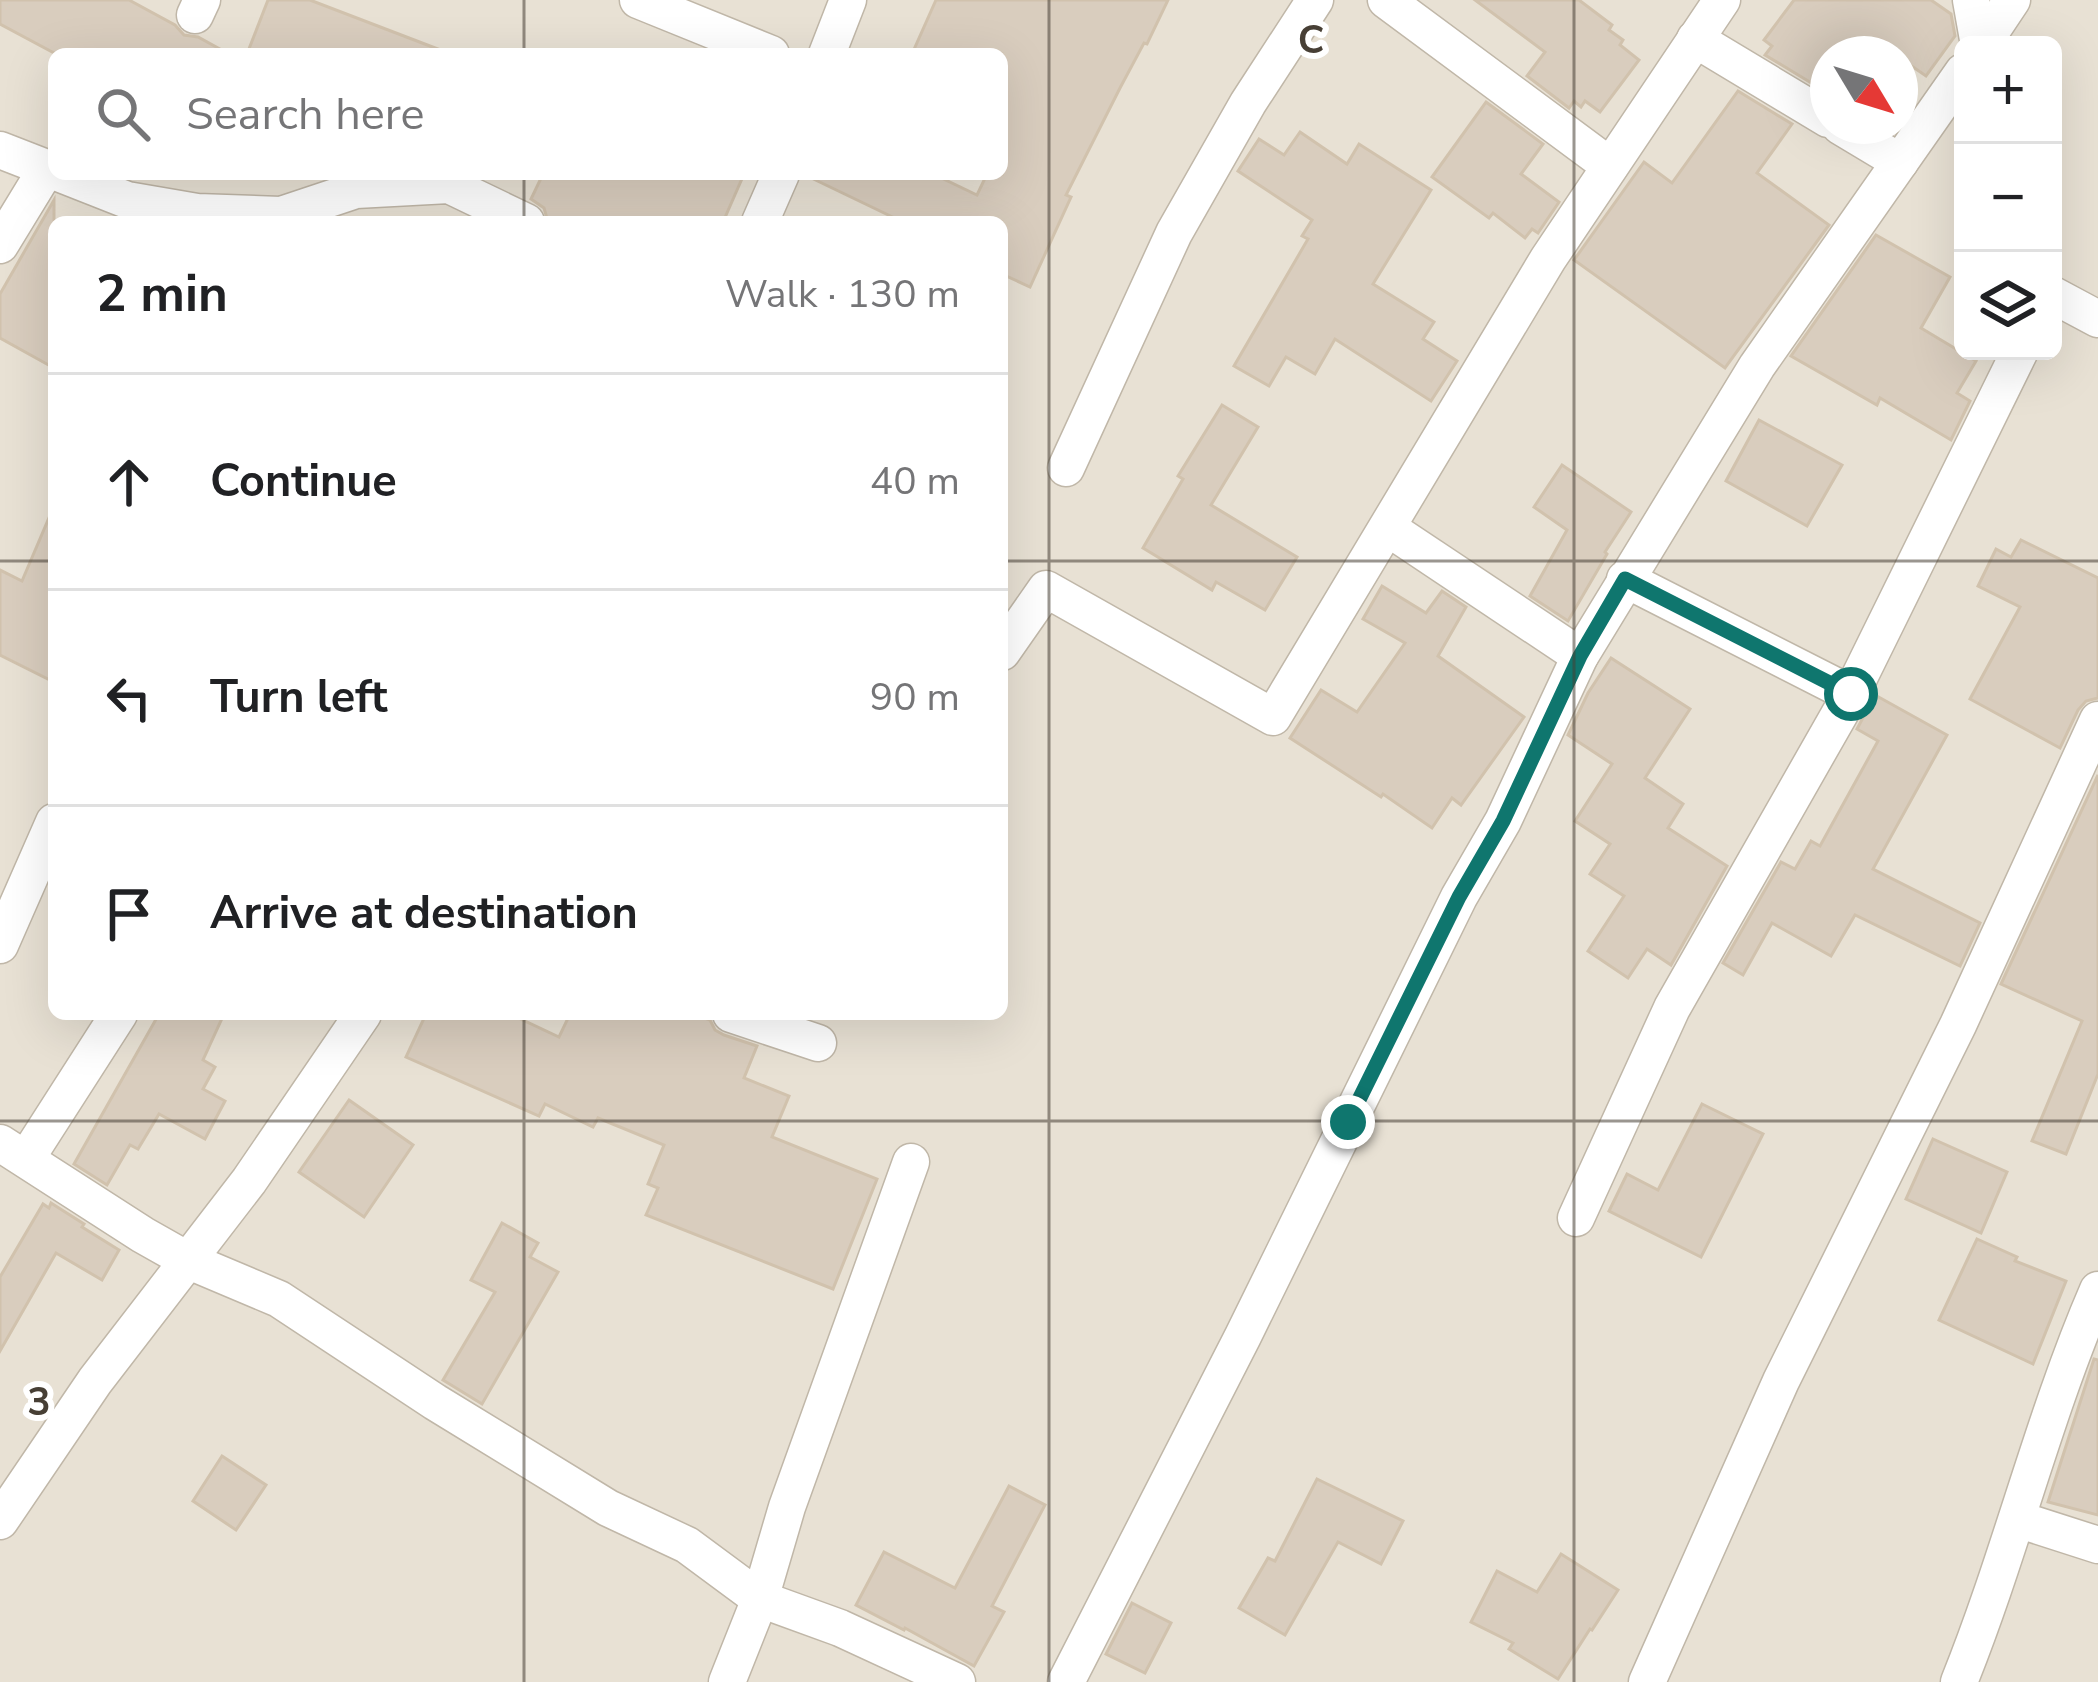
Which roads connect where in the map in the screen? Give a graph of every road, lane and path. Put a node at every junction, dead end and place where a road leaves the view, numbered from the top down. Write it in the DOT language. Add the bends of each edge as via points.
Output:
graph roads {
  1 [pos="638,0"];
  2 [pos="848,0"];
  3 [pos="1315,0"];
  4 [pos="1386,0"];
  5 [pos="1722,0"];
  6 [pos="1971,0"];
  7 [pos="2012,0"];
  8 [pos="1978,36"];
  9 [pos="1986,36"];
  10 [pos="1695,40"];
  11 [pos="756,48"];
  12 [pos="829,48"];
  13 [pos="1954,85"];
  14 [pos="1810,108"];
  15 [pos="1870,144"];
  16 [pos="0,150"];
  17 [pos="1900,162"];
  18 [pos="1610,166"];
  19 [pos="48,169"];
  20 [pos="48,179"];
  21 [pos="77,180"];
  22 [pos="778,180"];
  23 [pos="514,216"];
  24 [pos="763,216"];
  25 [pos="0,245"];
  26 [pos="2062,300"];
  27 [pos="2098,319"];
  28 [pos="2016,360"];
  29 [pos="1066,469"];
  30 [pos="1388,528"];
  31 [pos="1625,579"];
  32 [pos="1008,643"];
  33 [pos="1580,656"];
  34 [pos="1851,694"];
  35 [pos="2098,720"];
  36 [pos="48,836"];
  37 [pos="0,945"];
  38 [pos="114,1020"];
  39 [pos="359,1020"];
  40 [pos="749,1020"];
  41 [pos="818,1043"];
  42 [pos="13,1151"];
  43 [pos="911,1162"];
  44 [pos="1576,1218"];
  45 [pos="189,1262"];
  46 [pos="2098,1290"];
  47 [pos="2084,1359"];
  48 [pos="2017,1519"];
  49 [pos="0,1521"];
  50 [pos="2098,1545"];
  51 [pos="760,1599"];
  52 [pos="727,1682"];
  53 [pos="957,1682"];
  54 [pos="1066,1682"];
  55 [pos="1647,1682"];
  56 [pos="1959,1682"];
  1 -- 11 [label="street"];
  2 -- 12 [label="street"];
  3 -- 29 [label="street" via="1174,233"];
  4 -- 18 [label="street"];
  5 -- 10 [label="street"];
  6 -- 8 [label="street"];
  7 -- 9 [label="street"];
  10 -- 14 [label="street"];
  10 -- 18 [label="street"];
  13 -- 17 [label="street"];
  15 -- 17 [label="street"];
  16 -- 19 [label="street"];
  17 -- 31 [label="street" via="1757,366"];
  18 -- 30 [label="street"];
  20 -- 25 [label="street"];
  21 -- 23 [label="street" via="127,200 280,215 356,190 449,185"];
  22 -- 24 [label="street"];
  26 -- 27 [label="street"];
  28 -- 34 [label="street"];
  30 -- 32 [label="street" via="1273,717 1046,589"];
  30 -- 33 [label="street"];
  31 -- 33 [label="street"];
  31 -- 34 [label="street"];
  33 -- 54 [label="street"];
  34 -- 44 [label="street" via="1672,1007"];
  35 -- 55 [label="street" via="1781,1381"];
  36 -- 37 [label="street"];
  38 -- 42 [label="street"];
  39 -- 45 [label="street"];
  40 -- 41 [label="street"];
  42 -- 45 [label="street"];
  43 -- 51 [label="street"];
  45 -- 49 [label="street"];
  45 -- 51 [label="street" via="279,1299 608,1508 688,1545"];
  46 -- 47 [label="street"];
  47 -- 48 [label="street"];
  48 -- 50 [label="street"];
  48 -- 56 [label="street"];
  51 -- 52 [label="street"];
  51 -- 53 [label="street"];
}
